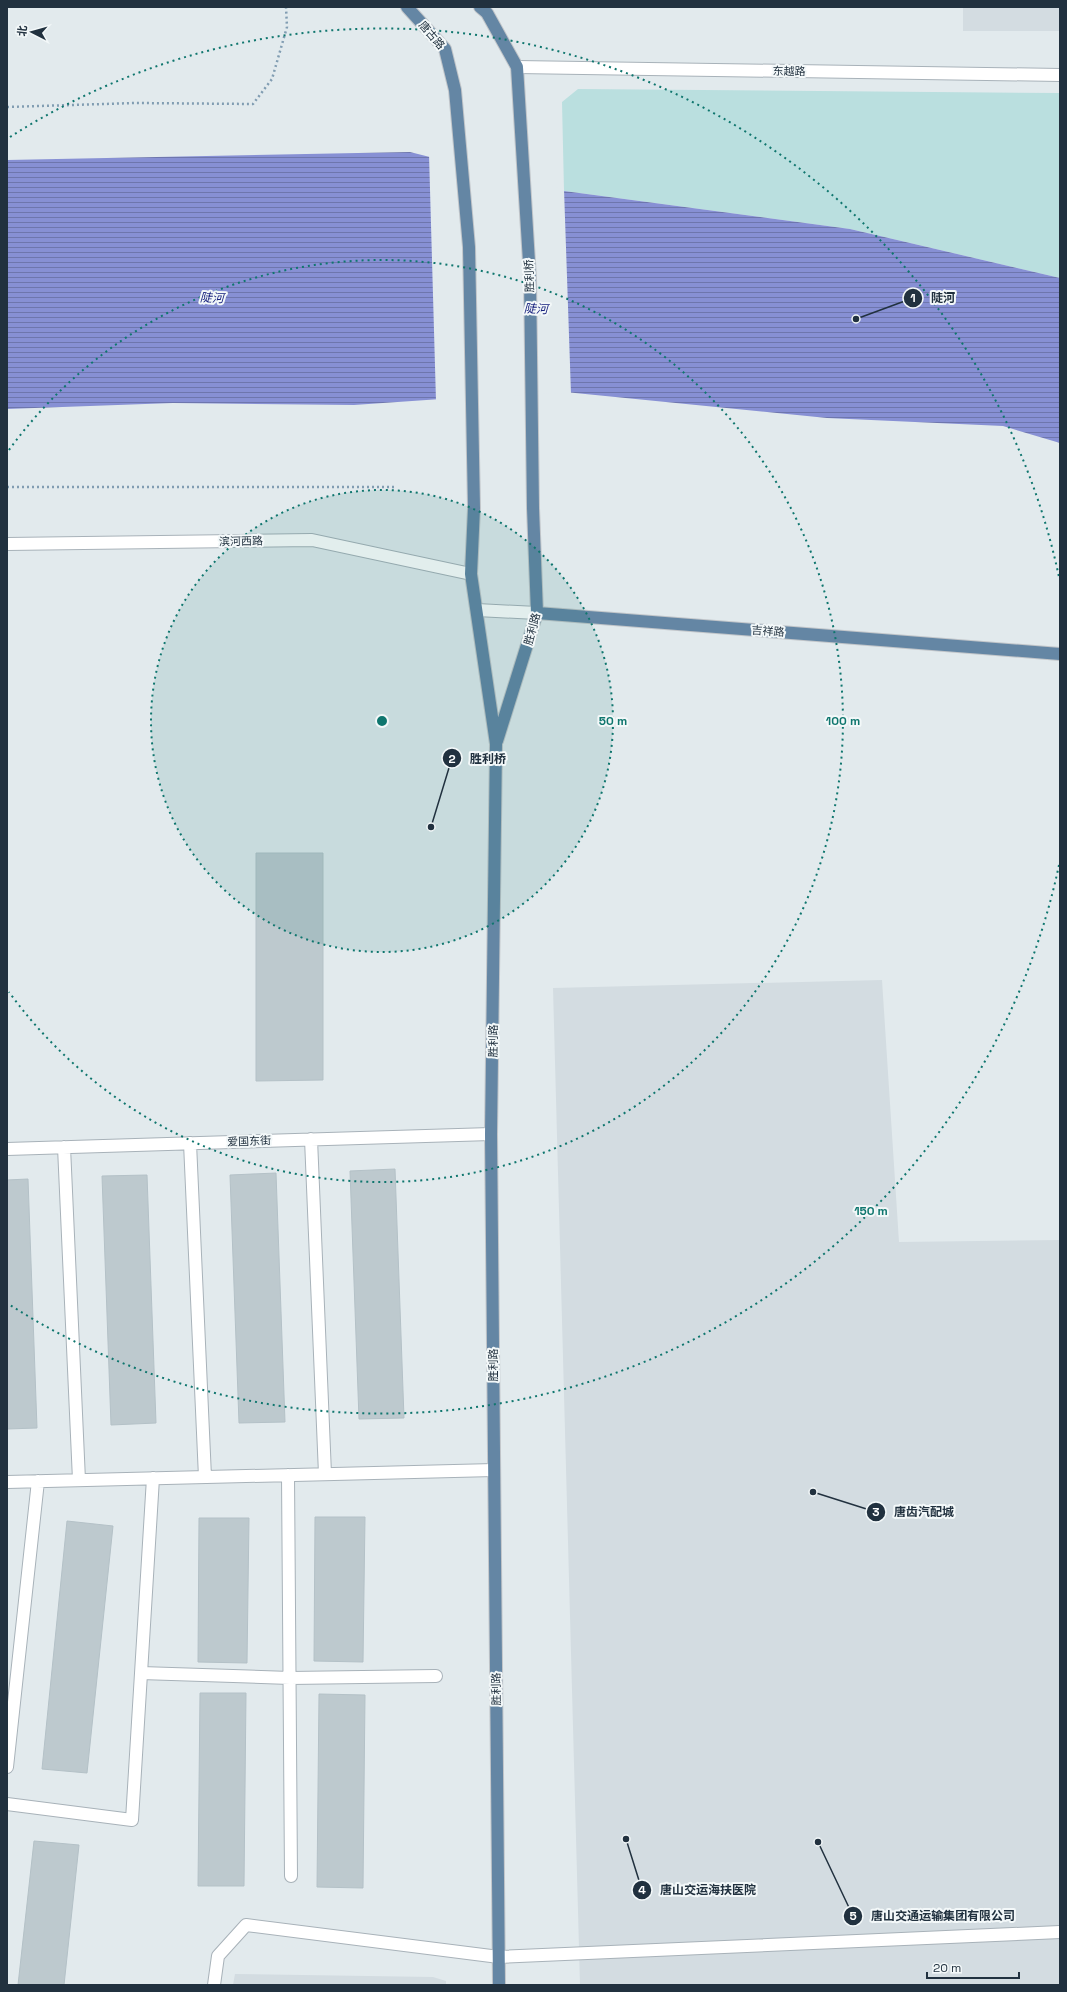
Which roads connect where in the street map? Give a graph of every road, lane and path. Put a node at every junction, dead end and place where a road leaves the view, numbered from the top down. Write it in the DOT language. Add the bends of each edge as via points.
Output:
graph roads {
  1 [pos="286,7"];
  2 [pos="407,7"];
  3 [pos="480,7"];
  4 [pos="517,67"];
  5 [pos="1060,75"];
  6 [pos="7,107"];
  7 [pos="7,487"];
  8 [pos="394,487"];
  9 [pos="474,508"];
  10 [pos="533,508"];
  11 [pos="7,544"];
  12 [pos="471,574"];
  13 [pos="477,610"];
  14 [pos="538,613"];
  15 [pos="1060,654"];
  16 [pos="496,744"];
  17 [pos="492,1134"];
  18 [pos="311,1140"];
  19 [pos="190,1143"];
  20 [pos="64,1147"];
  21 [pos="7,1149"];
  22 [pos="494,1470"];
  23 [pos="325,1474"];
  24 [pos="288,1475"];
  25 [pos="205,1477"];
  26 [pos="153,1478"];
  27 [pos="79,1480"];
  28 [pos="38,1481"];
  29 [pos="7,1482"];
  30 [pos="141,1673"];
  31 [pos="436,1676"];
  32 [pos="290,1678"];
  33 [pos="7,1767"];
  34 [pos="7,1804"];
  35 [pos="291,1876"];
  36 [pos="1060,1932"];
  37 [pos="499,1957"];
  38 [pos="214,1985"];
  39 [pos="499,1985"];
  1 -- 6 [label="path" via="287,27 272,79 253,104 135,103"];
  2 -- 9 [label="main road, 唐古路" via="445,50 455,90 469,247"];
  3 -- 4 [label="main road" via="487,13"];
  4 -- 5 [label="street, 东越路"];
  4 -- 10 [label="main road, 胜利桥" via="530,278"];
  7 -- 8 [label="path"];
  9 -- 12 [label="main road, 胜利路"];
  10 -- 14 [label="main road, 胜利路"];
  11 -- 12 [label="street, 滨河西路" via="312,540"];
  12 -- 13 [label="main road, 胜利路"];
  13 -- 14 [label="street, 吉祥路"];
  13 -- 16 [label="main road, 胜利路"];
  14 -- 15 [label="main road, 吉祥路"];
  14 -- 16 [label="main road, 胜利路"];
  16 -- 17 [label="main road, 胜利路"];
  17 -- 18 [label="street, 爱国东街"];
  17 -- 22 [label="main road, 胜利路"];
  18 -- 19 [label="street, 爱国东街"];
  18 -- 23 [label="street"];
  19 -- 20 [label="street, 爱国东街"];
  19 -- 25 [label="street"];
  20 -- 21 [label="street, 爱国东街"];
  20 -- 27 [label="street"];
  22 -- 23 [label="street"];
  22 -- 37 [label="main road, 胜利路"];
  23 -- 24 [label="street"];
  24 -- 25 [label="street"];
  24 -- 32 [label="street"];
  25 -- 26 [label="street"];
  26 -- 27 [label="street"];
  26 -- 30 [label="street"];
  27 -- 28 [label="street"];
  28 -- 29 [label="street"];
  28 -- 33 [label="street"];
  30 -- 32 [label="street"];
  30 -- 34 [label="street" via="132,1820"];
  31 -- 32 [label="street"];
  32 -- 35 [label="street"];
  36 -- 37 [label="street"];
  37 -- 38 [label="street" via="246,1926 218,1956"];
  37 -- 39 [label="main road, 胜利路"];
}
